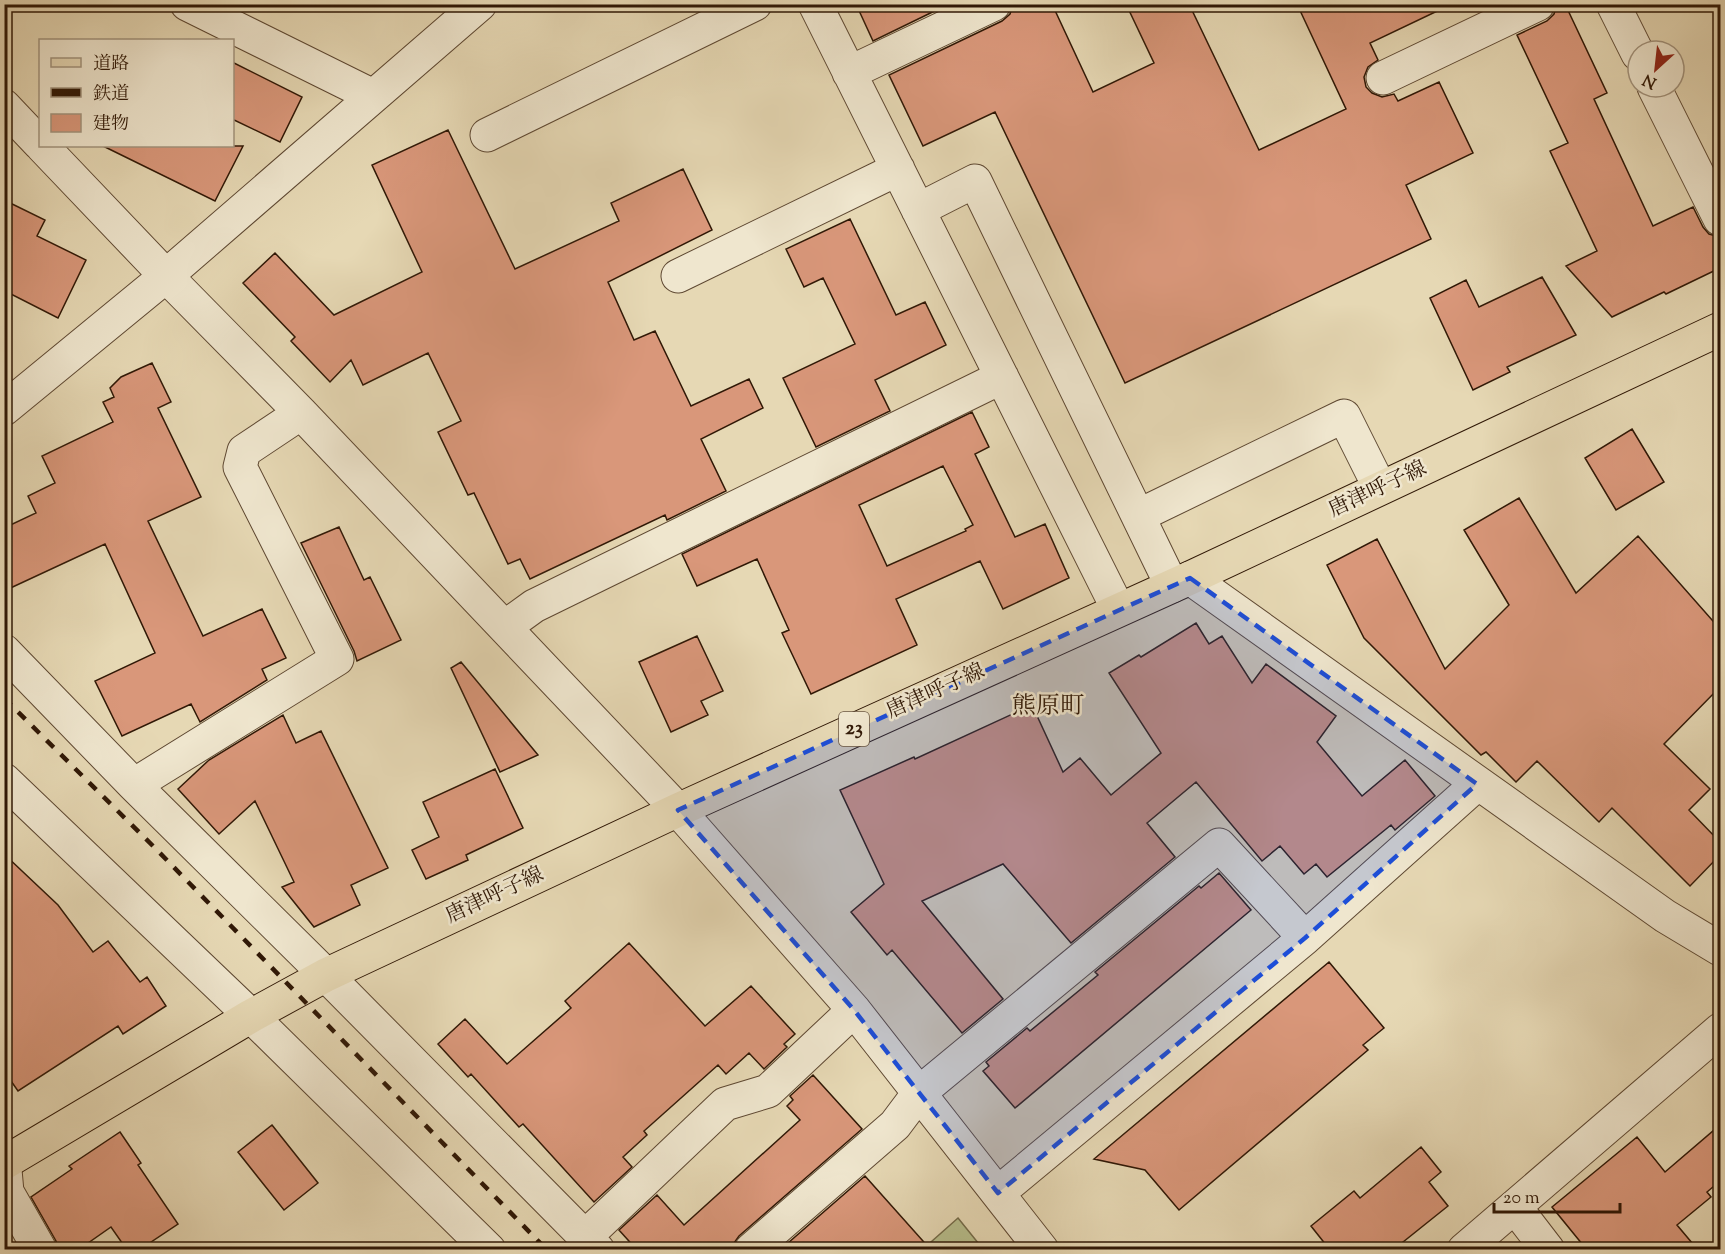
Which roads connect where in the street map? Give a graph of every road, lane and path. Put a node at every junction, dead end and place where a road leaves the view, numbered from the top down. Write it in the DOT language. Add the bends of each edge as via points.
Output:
graph roads {
  1 [pos="187,4"];
  2 [pos="480,4"];
  3 [pos="755,4"];
  4 [pos="815,4"];
  5 [pos="994,4"];
  6 [pos="1538,4"];
  7 [pos="1613,4"];
  8 [pos="1630,39"];
  9 [pos="849,73"];
  10 [pos="1383,78"];
  11 [pos="374,96"];
  12 [pos="1660,99"];
  13 [pos="4,106"];
  14 [pos="487,135"];
  15 [pos="39,143"];
  16 [pos="43,147"];
  17 [pos="898,169"];
  18 [pos="918,210"];
  19 [pos="1720,219"];
  20 [pos="166,276"];
  21 [pos="678,276"];
  22 [pos="1720,329"];
  23 [pos="1002,377"];
  24 [pos="4,409"];
  25 [pos="302,413"];
  26 [pos="1380,488"];
  27 [pos="1138,516"];
  28 [pos="1181,582"];
  29 [pos="1118,609"];
  30 [pos="505,627"];
  31 [pos="4,651"];
  32 [pos="4,780"];
  33 [pos="1477,784"];
  34 [pos="134,785"];
  35 [pos="678,810"];
  36 [pos="1305,938"];
  37 [pos="1720,950"];
  38 [pos="326,975"];
  39 [pos="854,1010"];
  40 [pos="251,1016"];
  41 [pos="1720,1030"];
  42 [pos="920,1093"];
  43 [pos="5,1161"];
  44 [pos="998,1193"];
  45 [pos="1515,1207"];
  46 [pos="592,1243"];
  47 [pos="40,1250"];
  48 [pos="489,1250"];
  49 [pos="751,1250"];
  50 [pos="1042,1250"];
  51 [pos="1464,1250"];
  52 [pos="1548,1250"];
  1 -- 11 [label="street"];
  2 -- 11 [label="street"];
  3 -- 14 [label="street"];
  4 -- 9 [label="street"];
  5 -- 9 [label="street"];
  6 -- 10 [label="street"];
  7 -- 8 [label="street"];
  9 -- 17 [label="street"];
  11 -- 20 [label="street"];
  12 -- 19 [label="street"];
  13 -- 15 [label="street"];
  16 -- 20 [label="street"];
  17 -- 18 [label="street"];
  17 -- 21 [label="street"];
  18 -- 23 [label="street"];
  18 -- 27 [label="street" via="975,181"];
  20 -- 24 [label="street"];
  20 -- 25 [label="street"];
  22 -- 26 [label="main road, 唐津呼子線 / 23"];
  23 -- 29 [label="street"];
  23 -- 30 [label="street" via="534,606"];
  25 -- 30 [label="street"];
  25 -- 34 [label="street" via="244,451 240,467 337,659"];
  26 -- 27 [label="street" via="1344,416"];
  26 -- 28 [label="main road, 唐津呼子線 / 23"];
  27 -- 28 [label="street"];
  28 -- 29 [label="main road, 唐津呼子線 / 23"];
  28 -- 33 [label="street"];
  29 -- 35 [label="main road, 唐津呼子線 / 23"];
  30 -- 35 [label="street"];
  31 -- 34 [label="street"];
  32 -- 40 [label="street"];
  33 -- 36 [label="street"];
  33 -- 37 [label="street"];
  34 -- 38 [label="street"];
  35 -- 38 [label="main road, 唐津呼子線 / 23"];
  35 -- 39 [label="street"];
  36 -- 42 [label="street" via="1219,845"];
  36 -- 44 [label="street"];
  38 -- 40 [label="main road, 唐津呼子線 / 23"];
  38 -- 46 [label="street"];
  39 -- 42 [label="street"];
  39 -- 46 [label="street" via="768,1091 725,1104"];
  40 -- 43 [label="main road, 唐津呼子線 / 23"];
  40 -- 48 [label="street"];
  41 -- 45 [label="street"];
  42 -- 44 [label="street"];
  42 -- 49 [label="street" via="895,1125"];
  43 -- 47 [label="street" via="7,1192"];
  44 -- 50 [label="street"];
  45 -- 51 [label="street"];
  45 -- 52 [label="street"];
}
